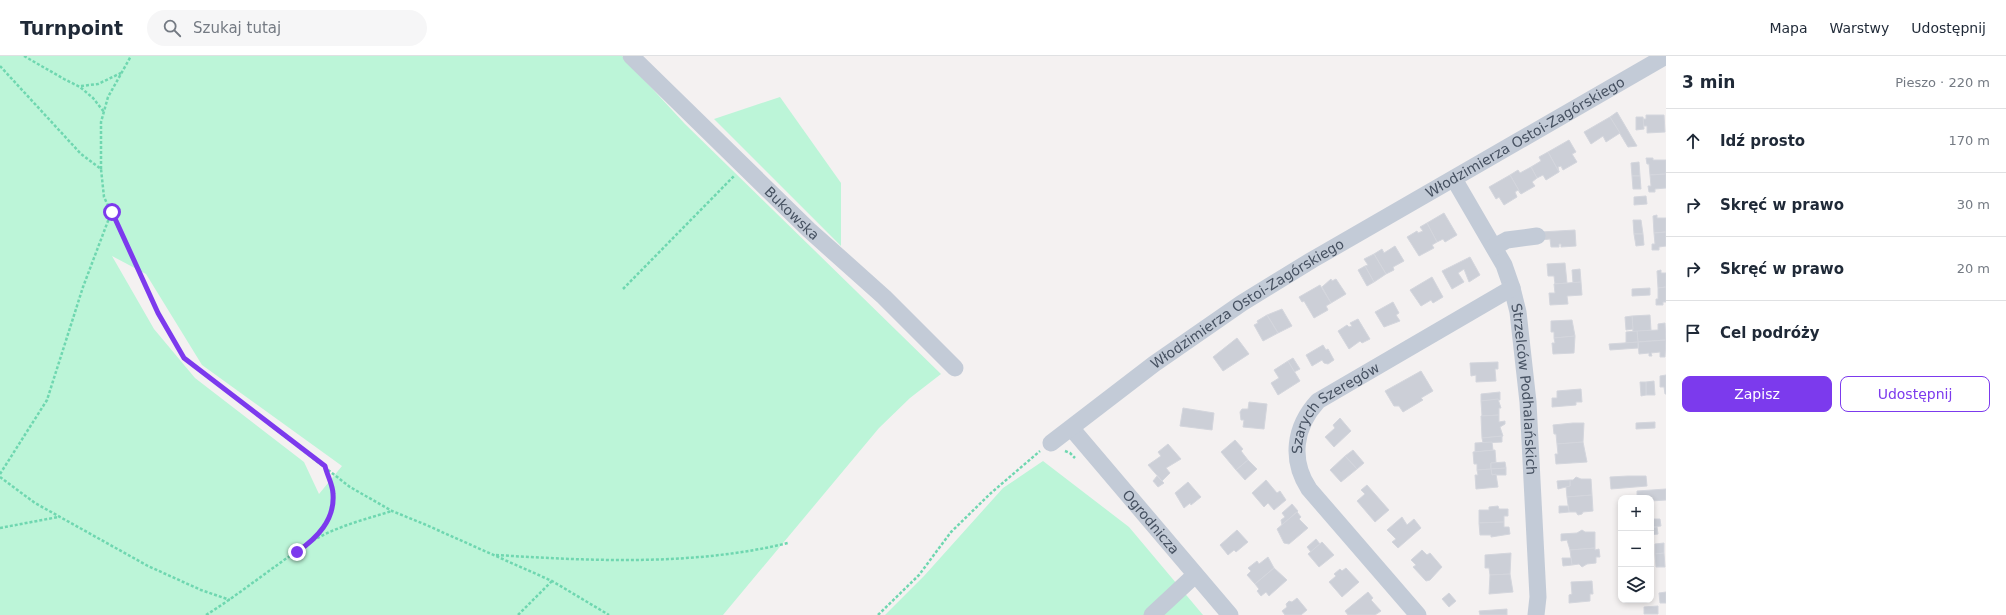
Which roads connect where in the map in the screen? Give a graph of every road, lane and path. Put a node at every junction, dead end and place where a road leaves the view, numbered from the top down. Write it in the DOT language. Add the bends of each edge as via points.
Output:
graph roads {
  1 [pos="24,56"];
  2 [pos="131,56"];
  3 [pos="631,56"];
  4 [pos="1666,56"];
  5 [pos="0,66"];
  6 [pos="122,72"];
  7 [pos="80,86"];
  8 [pos="104,112"];
  9 [pos="744,165"];
  10 [pos="101,169"];
  11 [pos="1454,179"];
  12 [pos="112,212"];
  13 [pos="1537,236"];
  14 [pos="1494,247"];
  15 [pos="1512,288"];
  16 [pos="623,289"];
  17 [pos="955,368"];
  18 [pos="1072,429"];
  19 [pos="1051,443"];
  20 [pos="325,466"];
  21 [pos="0,474"];
  22 [pos="0,477"];
  23 [pos="392,511"];
  24 [pos="59,517"];
  25 [pos="0,528"];
  26 [pos="315,540"];
  27 [pos="788,543"];
  28 [pos="493,555"];
  29 [pos="1195,576"];
  30 [pos="552,581"];
  31 [pos="230,600"];
  32 [pos="206,615"];
  33 [pos="518,615"];
  34 [pos="609,615"];
  35 [pos="878,615"];
  36 [pos="1152,615"];
  37 [pos="1230,615"];
  38 [pos="1418,615"];
  39 [pos="1536,615"];
  1 -- 7 [label="path"];
  2 -- 6 [label="path"];
  3 -- 9 [label="street, Bukowska"];
  4 -- 11 [label="street, Włodzimierza Ostoi-Zagórskiego"];
  5 -- 10 [label="path" via="81,154"];
  6 -- 7 [label="path" via="98,84"];
  6 -- 8 [label="path" via="108,97"];
  7 -- 8 [label="path"];
  8 -- 10 [label="path" via="101,122"];
  9 -- 16 [label="path"];
  9 -- 17 [label="street, Bukowska"];
  10 -- 12 [label="path" via="104,197"];
  11 -- 14 [label="street, Strzelców Podhalańskich"];
  11 -- 18 [label="street, Włodzimierza Ostoi-Zagórskiego" via="1237,306 1154,364"];
  12 -- 20 [label="path" via="158,313 184,358"];
  12 -- 21 [label="path" via="83,287 47,400"];
  13 -- 14 [label="street" via="1507,240"];
  14 -- 15 [label="street, Strzelców Podhalańskich"];
  15 -- 38 [label="street, Szarych Szeregów" via="1318,401 1307,416 1300,434 1297,461 1309,490"];
  15 -- 39 [label="street, Strzelców Podhalańskich" via="1520,325 1528,402 1538,597"];
  18 -- 19 [label="street, Włodzimierza Ostoi-Zagórskiego"];
  18 -- 29 [label="street, Ogrodnicza"];
  19 -- 35 [label="path" via="956,526 919,576"];
  20 -- 23 [label="path" via="350,487"];
  20 -- 26 [label="path" via="334,492 333,507"];
  22 -- 24 [label="path"];
  23 -- 26 [label="path" via="353,522"];
  23 -- 28 [label="path"];
  24 -- 25 [label="path"];
  24 -- 31 [label="path" via="148,566"];
  26 -- 31 [label="path"];
  27 -- 28 [label="path" via="737,553 652,560 587,560"];
  28 -- 30 [label="path"];
  29 -- 36 [label="street"];
  29 -- 37 [label="street, Ogrodnicza"];
  30 -- 33 [label="path"];
  30 -- 34 [label="path"];
  31 -- 32 [label="path"];
}
